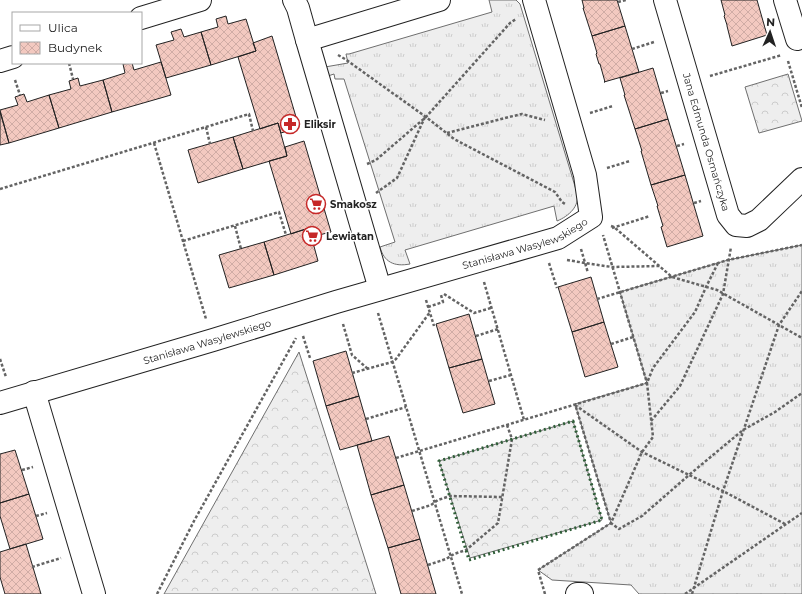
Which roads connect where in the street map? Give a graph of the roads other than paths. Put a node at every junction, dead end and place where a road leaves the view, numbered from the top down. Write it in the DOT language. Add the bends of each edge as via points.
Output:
graph roads {
  1 [pos="200,0"];
  2 [pos="294,0"];
  3 [pos="439,0"];
  4 [pos="665,0"];
  5 [pos="785,0"];
  6 [pos="534,2"];
  7 [pos="142,18"];
  8 [pos="307,40"];
  9 [pos="791,46"];
  10 [pos="12,57"];
  11 [pos="0,61"];
  12 [pos="802,179"];
  13 [pos="377,290"];
  14 [pos="34,392"];
  15 [pos="0,403"];
  16 [pos="94,594"];
  17 [pos="577,594"];
  18 [pos="582,594"];
  1 -- 7 [label="street"];
  2 -- 8 [label="street"];
  3 -- 8 [label="street"];
  4 -- 12 [label="street, Jana Edmunda Osmańczyka" via="728,215 736,225 747,226 759,220"];
  5 -- 9 [label="street"];
  6 -- 13 [label="street, Stanisława Wasylewskiego" via="597,223 558,238"];
  8 -- 13 [label="street"];
  10 -- 11 [label="street"];
  13 -- 14 [label="street, Stanisława Wasylewskiego" via="336,302 299,322 213,340"];
  14 -- 15 [label="street, Stanisława Wasylewskiego"];
  14 -- 16 [label="street"];
  17 -- 18 [label="street"];
}
